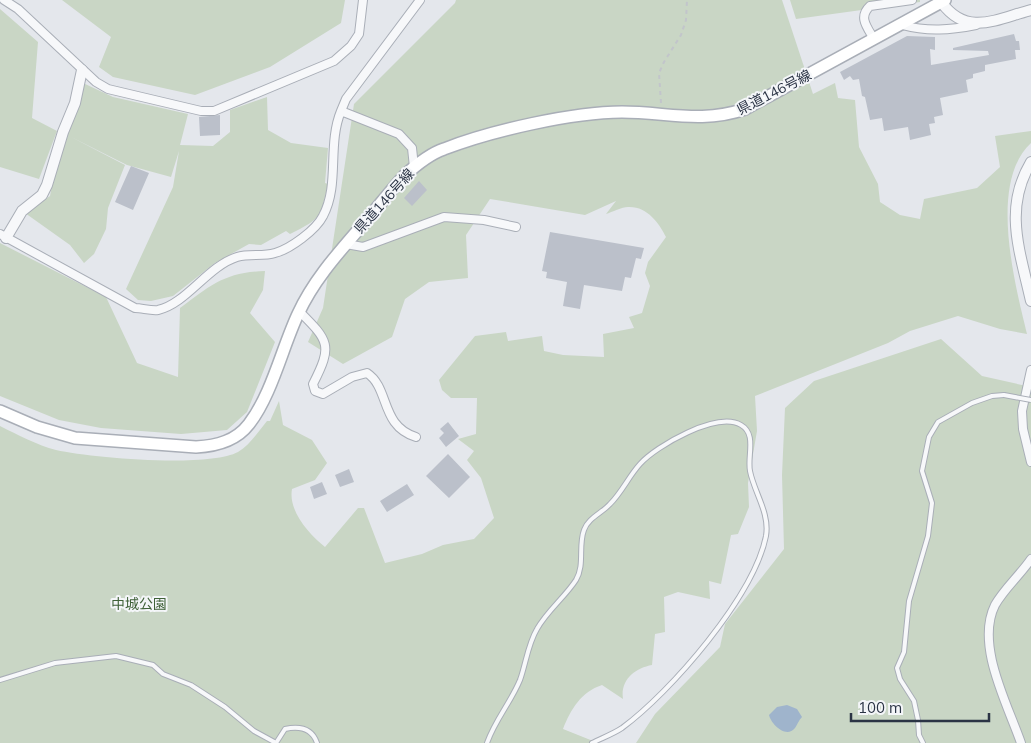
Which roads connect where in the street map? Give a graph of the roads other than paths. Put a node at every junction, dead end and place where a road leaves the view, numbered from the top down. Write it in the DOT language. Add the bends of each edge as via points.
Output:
graph roads {
  1 [pos="4,0"];
  2 [pos="363,0"];
  3 [pos="420,0"];
  4 [pos="912,0"];
  5 [pos="944,1"];
  6 [pos="1031,10"];
  7 [pos="902,25"];
  8 [pos="976,25"];
  9 [pos="874,39"];
  10 [pos="82,70"];
  11 [pos="341,112"];
  12 [pos="1031,162"];
  13 [pos="414,167"];
  14 [pos="516,227"];
  15 [pos="3,236"];
  16 [pos="346,244"];
  17 [pos="1031,301"];
  18 [pos="299,311"];
  19 [pos="1031,370"];
  20 [pos="1031,400"];
  21 [pos="0,411"];
  22 [pos="416,437"];
  23 [pos="1031,462"];
  24 [pos="1031,559"];
  25 [pos="0,680"];
  26 [pos="276,743"];
  27 [pos="316,743"];
  28 [pos="487,743"];
  29 [pos="592,743"];
  30 [pos="923,743"];
  31 [pos="1021,743"];
  1 -- 10 [label="street" via="18,9"];
  2 -- 10 [label="street" via="359,34 352,46 334,62 214,111 201,111 108,89"];
  3 -- 11 [label="street" via="346,99"];
  4 -- 9 [label="street" via="870,6 865,10 864,22"];
  5 -- 7 [label="main road, 県道146号線"];
  5 -- 8 [label="street" via="949,12 958,19"];
  6 -- 8 [label="street"];
  7 -- 8 [label="street" via="946,31"];
  7 -- 9 [label="main road, 県道146号線"];
  9 -- 13 [label="main road, 県道146号線" via="745,109 713,117 621,112 567,118 444,149"];
  10 -- 15 [label="street" via="75,103 47,185 42,195 22,211"];
  11 -- 13 [label="street" via="398,134 412,148"];
  11 -- 15 [label="street" via="336,124 332,190 317,226 276,253 238,257 214,270 172,304 157,310 135,308"];
  12 -- 17 [label="street" via="1019,183 1014,204 1018,242"];
  13 -- 16 [label="main road, 県道146号線"];
  14 -- 16 [label="street" via="484,220 444,217 362,247"];
  16 -- 18 [label="main road, 県道146号線"];
  18 -- 21 [label="main road, 県道146号線" via="249,425 238,435 211,447 75,438 36,427"];
  18 -- 22 [label="street" via="322,335 325,344 326,356 313,384 315,391 323,394 367,373 375,378 397,427"];
  19 -- 23 [label="street" via="1022,411"];
  20 -- 30 [label="lane, bridge" via="1004,395 972,403 938,422 930,437 922,471 932,503 928,536 909,601 904,652 897,668 914,701"];
  24 -- 31 [label="street" via="995,606 988,629 994,668"];
  25 -- 26 [label="lane" via="55,663 116,656 153,665 163,674 197,688 254,731"];
  26 -- 27 [label="lane" via="285,729 292,728 313,734"];
  28 -- 29 [label="lane" via="520,680 538,627 578,577 582,536 587,524 610,505 638,465 651,453 683,434 714,424 731,421 741,425 751,440 751,478 766,522 766,535 748,581 678,677 620,729"];
}
